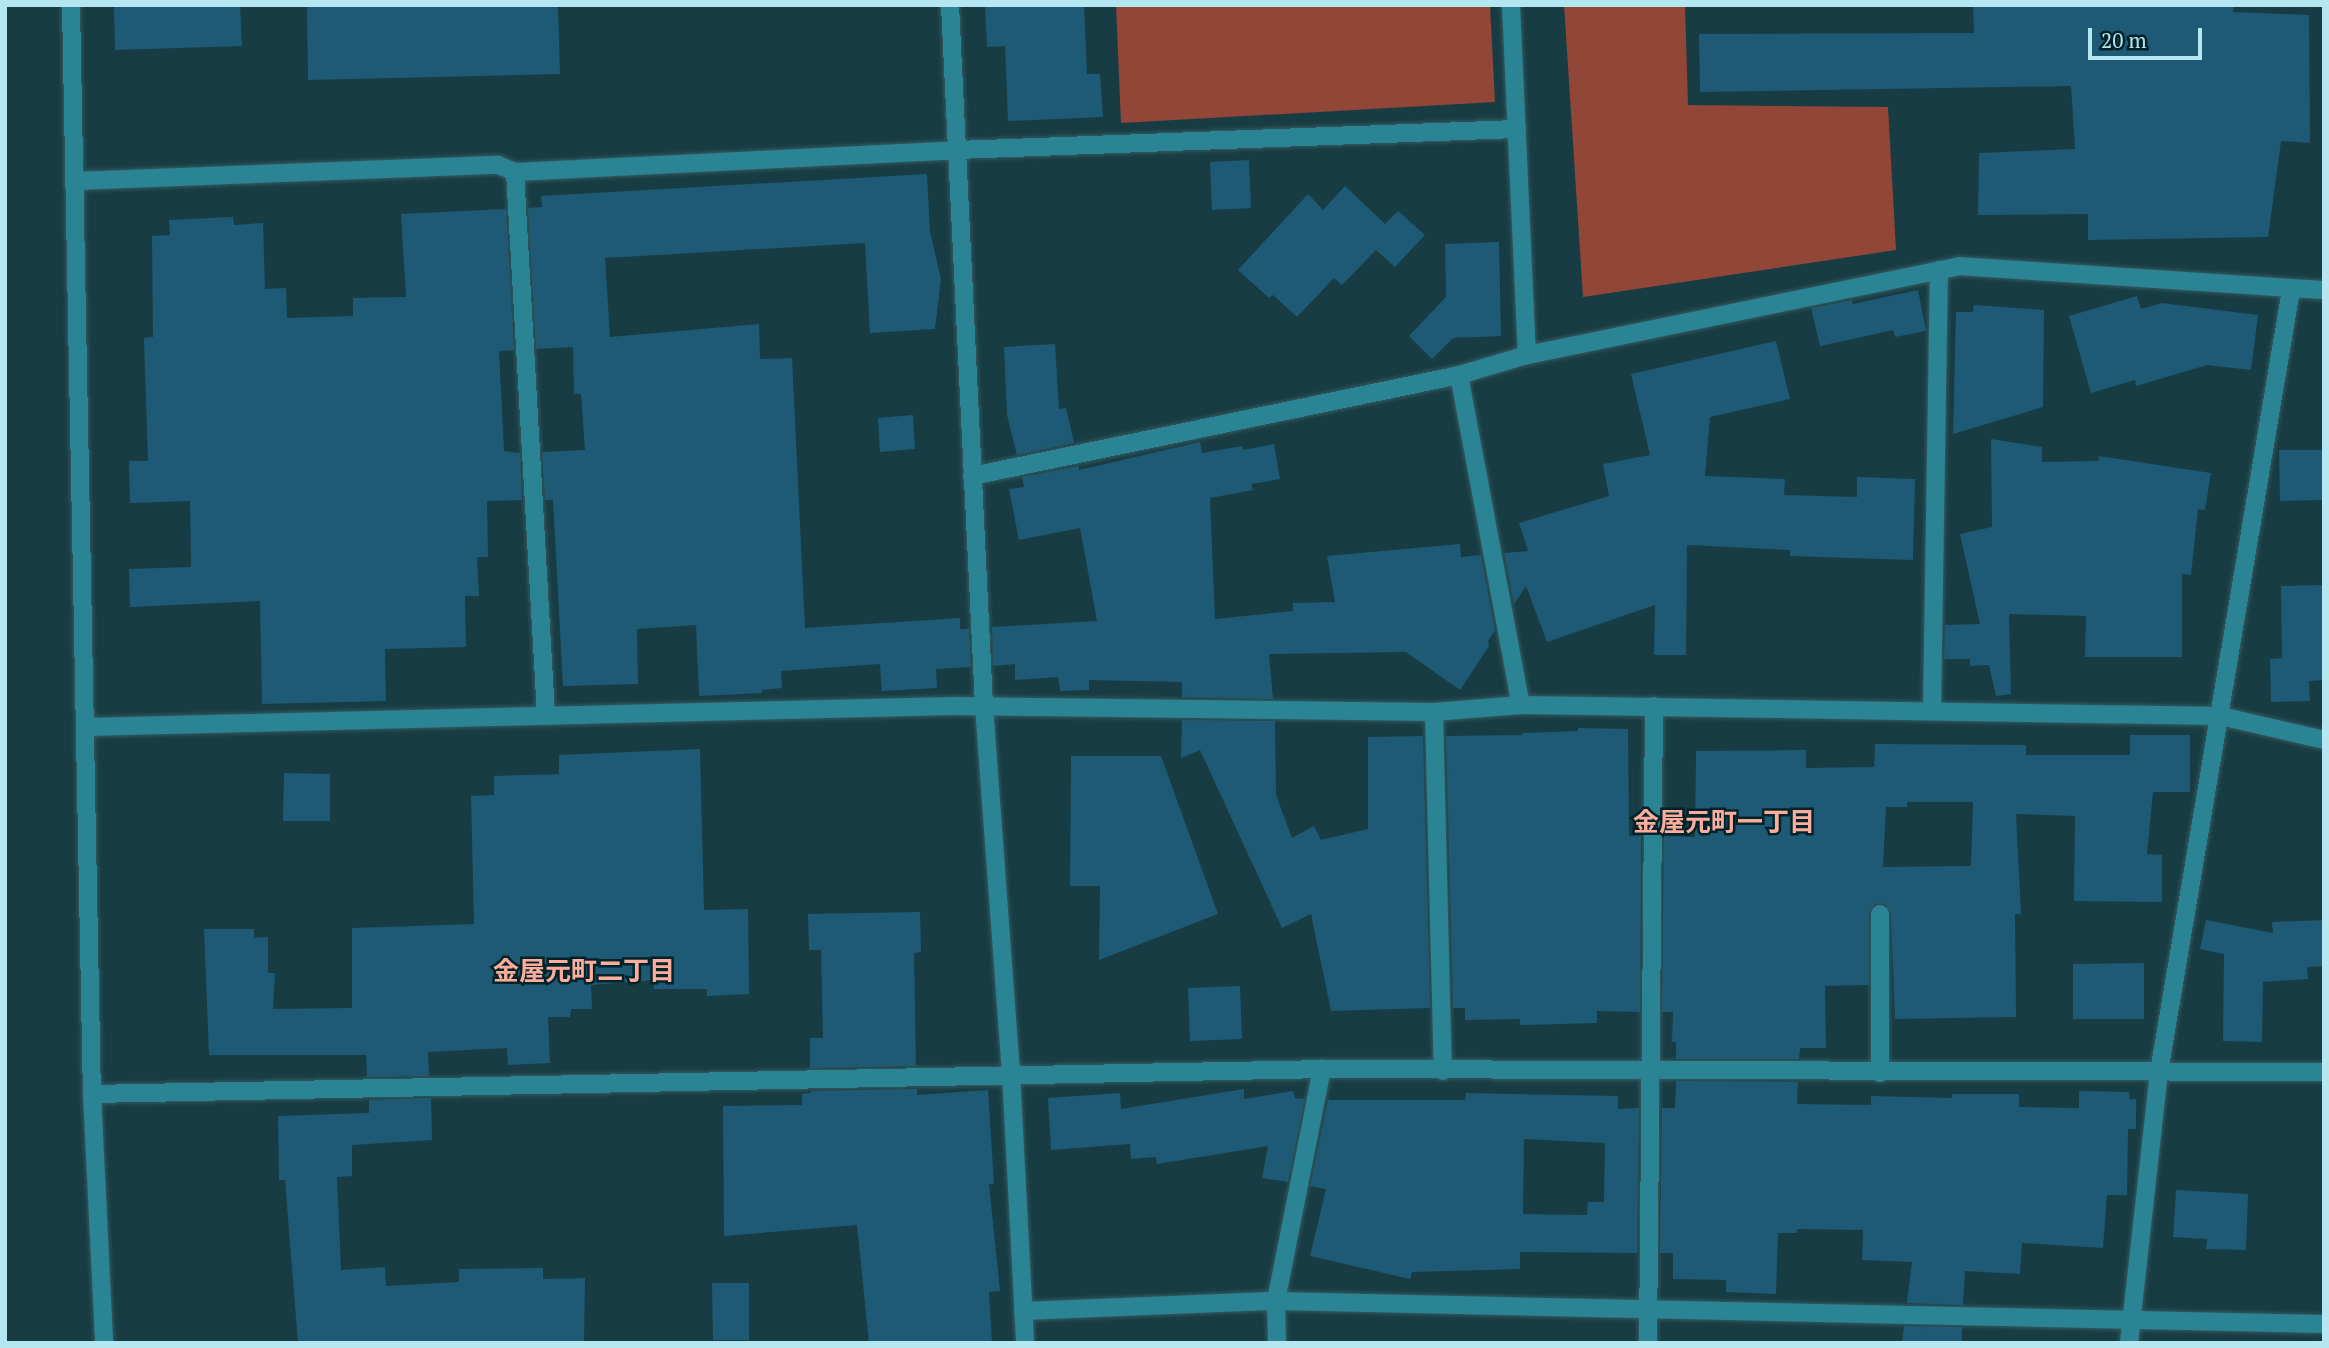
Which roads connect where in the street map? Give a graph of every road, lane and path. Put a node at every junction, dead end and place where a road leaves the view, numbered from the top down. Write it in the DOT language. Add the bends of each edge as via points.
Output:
graph roads {
  1 [pos="71,5"];
  2 [pos="950,5"];
  3 [pos="1511,5"];
  4 [pos="1517,129"];
  5 [pos="957,150"];
  6 [pos="514,172"];
  7 [pos="75,181"];
  8 [pos="1939,270"];
  9 [pos="2291,290"];
  10 [pos="2324,290"];
  11 [pos="1527,355"];
  12 [pos="1459,375"];
  13 [pos="972,477"];
  14 [pos="1521,705"];
  15 [pos="984,706"];
  16 [pos="1654,706"];
  17 [pos="1932,710"];
  18 [pos="1434,712"];
  19 [pos="546,715"];
  20 [pos="2221,716"];
  21 [pos="86,727"];
  22 [pos="2324,740"];
  23 [pos="1880,914"];
  24 [pos="1322,1069"];
  25 [pos="1443,1071"];
  26 [pos="1649,1072"];
  27 [pos="2159,1072"];
  28 [pos="2324,1072"];
  29 [pos="1011,1073"];
  30 [pos="1880,1073"];
  31 [pos="92,1094"];
  32 [pos="1276,1301"];
  33 [pos="1648,1307"];
  34 [pos="1023,1311"];
  35 [pos="2132,1319"];
  36 [pos="2324,1324"];
  37 [pos="104,1343"];
  38 [pos="1025,1343"];
  39 [pos="1277,1343"];
  40 [pos="1648,1343"];
  41 [pos="2129,1343"];
  1 -- 7 [label="street"];
  2 -- 5 [label="street"];
  3 -- 4 [label="street"];
  4 -- 5 [label="street"];
  4 -- 11 [label="street"];
  5 -- 6 [label="street"];
  5 -- 13 [label="street"];
  6 -- 7 [label="street" via="498,165"];
  6 -- 19 [label="street"];
  7 -- 21 [label="street"];
  8 -- 9 [label="street" via="1959,266"];
  8 -- 11 [label="street"];
  8 -- 17 [label="street"];
  9 -- 10 [label="street"];
  9 -- 20 [label="street"];
  11 -- 12 [label="street"];
  12 -- 13 [label="street"];
  12 -- 14 [label="street"];
  13 -- 15 [label="street"];
  14 -- 16 [label="street"];
  14 -- 18 [label="street"];
  15 -- 18 [label="street"];
  15 -- 19 [label="street"];
  15 -- 29 [label="street"];
  16 -- 17 [label="street"];
  16 -- 26 [label="street"];
  17 -- 20 [label="street"];
  18 -- 25 [label="street"];
  19 -- 21 [label="street"];
  20 -- 22 [label="street"];
  20 -- 27 [label="street"];
  21 -- 31 [label="street"];
  23 -- 30 [label="street"];
  24 -- 25 [label="street"];
  24 -- 29 [label="street"];
  24 -- 32 [label="street"];
  25 -- 26 [label="street"];
  26 -- 30 [label="street"];
  26 -- 33 [label="street"];
  27 -- 28 [label="street"];
  27 -- 30 [label="street"];
  27 -- 35 [label="street"];
  29 -- 31 [label="street"];
  29 -- 34 [label="street"];
  31 -- 37 [label="street"];
  32 -- 33 [label="street"];
  32 -- 34 [label="street"];
  32 -- 39 [label="street"];
  33 -- 35 [label="street"];
  33 -- 40 [label="street"];
  34 -- 38 [label="street"];
  35 -- 36 [label="street"];
  35 -- 41 [label="street"];
}
